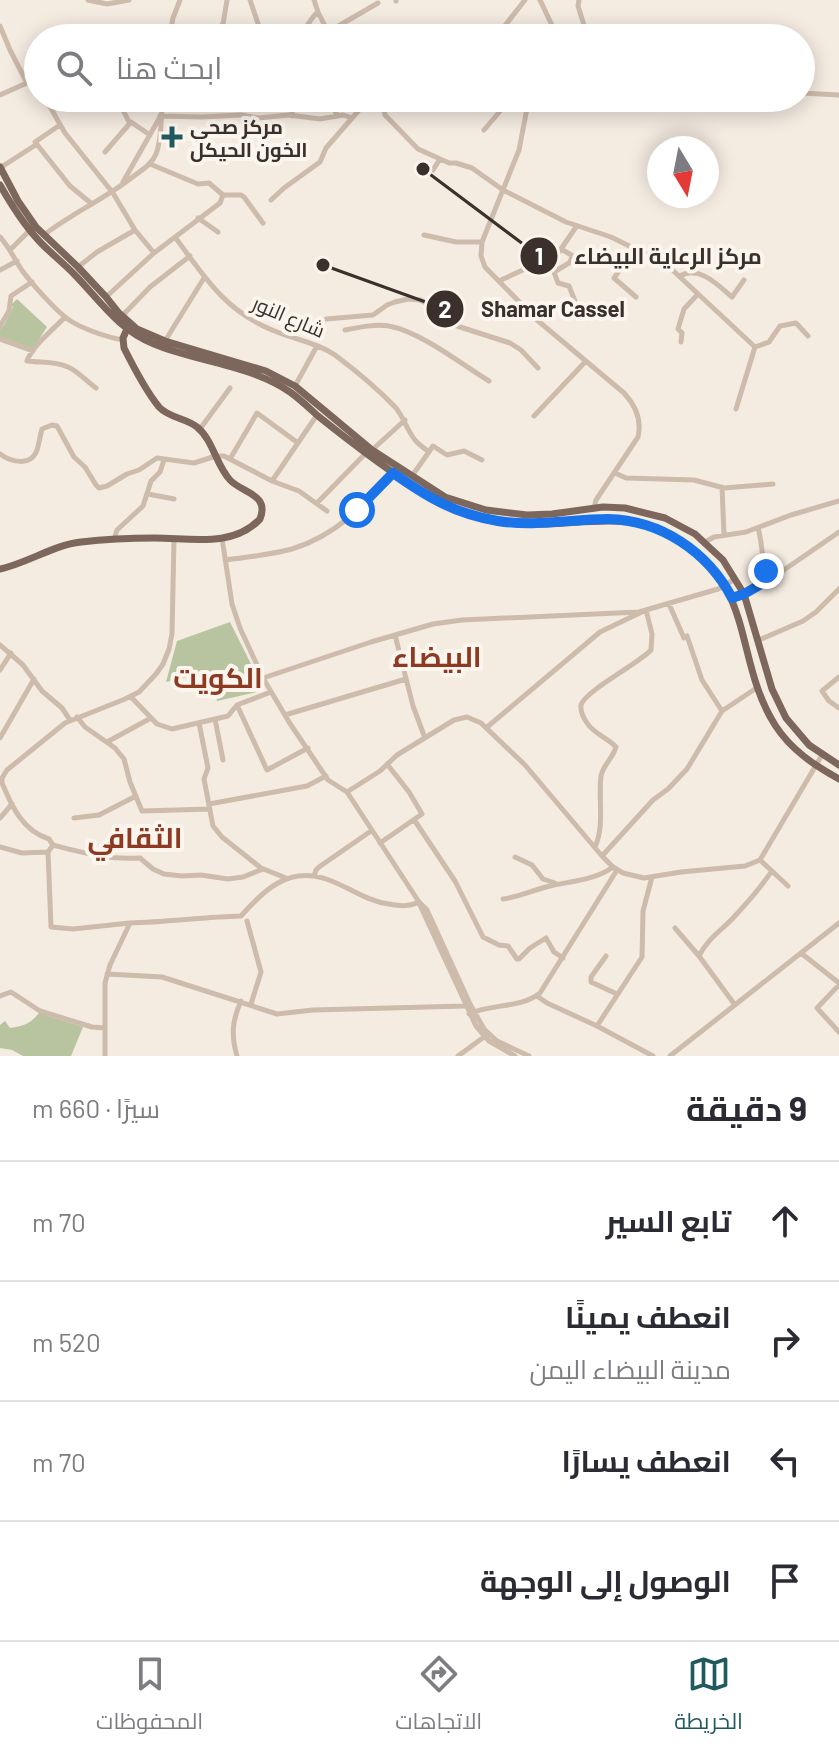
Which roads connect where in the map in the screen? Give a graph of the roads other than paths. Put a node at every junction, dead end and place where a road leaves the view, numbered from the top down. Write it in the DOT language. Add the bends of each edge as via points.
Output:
graph roads {
  1 [pos="88,0"];
  2 [pos="129,0"];
  3 [pos="180,0"];
  4 [pos="227,0"];
  5 [pos="250,0"];
  6 [pos="314,0"];
  7 [pos="525,0"];
  8 [pos="579,0"];
  9 [pos="542,1"];
  10 [pos="378,3"];
  11 [pos="318,12"];
  12 [pos="172,24"];
  13 [pos="223,24"];
  14 [pos="258,24"];
  15 [pos="310,24"];
  16 [pos="324,24"];
  17 [pos="342,24"];
  18 [pos="506,24"];
  19 [pos="552,24"];
  20 [pos="584,24"];
  21 [pos="0,26"];
  22 [pos="24,77"];
  23 [pos="24,84"];
  24 [pos="815,94"];
  25 [pos="0,95"];
  26 [pos="839,95"];
  27 [pos="53,112"];
  28 [pos="124,112"];
  29 [pos="161,112"];
  30 [pos="293,112"];
  31 [pos="336,112"];
  32 [pos="358,112"];
  33 [pos="384,112"];
  34 [pos="499,112"];
  35 [pos="526,112"];
  36 [pos="160,116"];
  37 [pos="292,116"];
  38 [pos="338,116"];
  39 [pos="352,118"];
  40 [pos="129,122"];
  41 [pos="60,125"];
  42 [pos="484,130"];
  43 [pos="150,135"];
  44 [pos="37,144"];
  45 [pos="105,152"];
  46 [pos="440,159"];
  47 [pos="150,164"];
  48 [pos="0,168"];
  49 [pos="433,170"];
  50 [pos="1,189"];
  51 [pos="503,190"];
  52 [pos="115,191"];
  53 [pos="223,195"];
  54 [pos="271,200"];
  55 [pos="93,205"];
  56 [pos="198,218"];
  57 [pos="263,223"];
  58 [pos="576,227"];
  59 [pos="30,230"];
  60 [pos="135,230"];
  61 [pos="218,232"];
  62 [pos="44,235"];
  63 [pos="424,235"];
  64 [pos="0,237"];
  65 [pos="175,237"];
  66 [pos="482,242"];
  67 [pos="561,249"];
  68 [pos="635,249"];
  69 [pos="10,250"];
  70 [pos="154,253"];
  71 [pos="190,256"];
  72 [pos="573,256"];
  73 [pos="17,261"];
  74 [pos="590,262"];
  75 [pos="78,267"];
  76 [pos="0,270"];
  77 [pos="680,276"];
  78 [pos="204,278"];
  79 [pos="744,280"];
  80 [pos="499,281"];
  81 [pos="32,282"];
  82 [pos="698,294"];
  83 [pos="106,297"];
  84 [pos="636,297"];
  85 [pos="580,314"];
  86 [pos="122,316"];
  87 [pos="65,317"];
  88 [pos="326,319"];
  89 [pos="0,326"];
  90 [pos="127,329"];
  91 [pos="345,330"];
  92 [pos="808,336"];
  93 [pos="0,339"];
  94 [pos="123,340"];
  95 [pos="165,341"];
  96 [pos="681,342"];
  97 [pos="317,346"];
  98 [pos="755,347"];
  99 [pos="33,351"];
  100 [pos="586,361"];
  101 [pos="538,368"];
  102 [pos="489,381"];
  103 [pos="295,386"];
  104 [pos="96,388"];
  105 [pos="230,388"];
  106 [pos="736,409"];
  107 [pos="317,415"];
  108 [pos="534,416"];
  109 [pos="405,420"];
  110 [pos="200,429"];
  111 [pos="298,443"];
  112 [pos="369,452"];
  113 [pos="429,452"];
  114 [pos="0,454"];
  115 [pos="216,456"];
  116 [pos="230,459"];
  117 [pos="164,460"];
  118 [pos="482,460"];
  119 [pos="395,470"];
  120 [pos="615,473"];
  121 [pos="412,476"];
  122 [pos="272,481"];
  123 [pos="773,484"];
  124 [pos="722,487"];
  125 [pos="148,494"];
  126 [pos="174,499"];
  127 [pos="839,501"];
  128 [pos="317,503"];
  129 [pos="594,508"];
  130 [pos="327,511"];
  131 [pos="596,519"];
  132 [pos="758,528"];
  133 [pos="839,532"];
  134 [pos="724,535"];
  135 [pos="222,538"];
  136 [pos="114,539"];
  137 [pos="174,539"];
  138 [pos="705,542"];
  139 [pos="225,560"];
  140 [pos="0,569"];
  141 [pos="736,578"];
  142 [pos="770,579"];
  143 [pos="725,585"];
  144 [pos="839,589"];
  145 [pos="744,594"];
  146 [pos="732,598"];
  147 [pos="669,604"];
  148 [pos="646,610"];
  149 [pos="395,635"];
  150 [pos="759,640"];
  151 [pos="0,645"];
  152 [pos="11,653"];
  153 [pos="0,670"];
  154 [pos="839,677"];
  155 [pos="263,678"];
  156 [pos="34,679"];
  157 [pos="406,679"];
  158 [pos="758,687"];
  159 [pos="271,692"];
  160 [pos="131,697"];
  161 [pos="237,705"];
  162 [pos="839,708"];
  163 [pos="722,711"];
  164 [pos="285,715"];
  165 [pos="77,717"];
  166 [pos="151,718"];
  167 [pos="215,719"];
  168 [pos="70,720"];
  169 [pos="199,723"];
  170 [pos="486,728"];
  171 [pos="0,738"];
  172 [pos="425,738"];
  173 [pos="107,742"];
  174 [pos="308,748"];
  175 [pos="822,755"];
  176 [pos="223,760"];
  177 [pos="0,762"];
  178 [pos="387,764"];
  179 [pos="815,765"];
  180 [pos="839,765"];
  181 [pos="7,770"];
  182 [pos="326,776"];
  183 [pos="839,779"];
  184 [pos="347,792"];
  185 [pos="136,796"];
  186 [pos="12,804"];
  187 [pos="210,806"];
  188 [pos="0,818"];
  189 [pos="74,818"];
  190 [pos="415,821"];
  191 [pos="371,831"];
  192 [pos="380,843"];
  193 [pos="53,845"];
  194 [pos="0,847"];
  195 [pos="595,847"];
  196 [pos="48,852"];
  197 [pos="602,856"];
  198 [pos="515,857"];
  199 [pos="760,860"];
  200 [pos="615,868"];
  201 [pos="263,869"];
  202 [pos="771,872"];
  203 [pos="314,876"];
  204 [pos="652,877"];
  205 [pos="287,879"];
  206 [pos="559,884"];
  207 [pos="788,886"];
  208 [pos="503,899"];
  209 [pos="419,902"];
  210 [pos="247,921"];
  211 [pos="130,923"];
  212 [pos="836,926"];
  213 [pos="675,928"];
  214 [pos="839,933"];
  215 [pos="801,953"];
  216 [pos="606,956"];
  217 [pos="699,956"];
  218 [pos="563,958"];
  219 [pos="107,974"];
  220 [pos="839,984"];
  221 [pos="617,994"];
  222 [pos="0,996"];
  223 [pos="537,996"];
  224 [pos="241,1001"];
  225 [pos="251,1004"];
  226 [pos="468,1005"];
  227 [pos="735,1005"];
  228 [pos="472,1012"];
  229 [pos="597,1026"];
  230 [pos="105,1028"];
  231 [pos="839,1032"];
  232 [pos="484,1037"];
  233 [pos="506,1054"];
  234 [pos="105,1056"];
  235 [pos="237,1056"];
  236 [pos="458,1056"];
  237 [pos="515,1056"];
  238 [pos="529,1056"];
  239 [pos="653,1056"];
  240 [pos="670,1056"];
  1 -- 2 [label="street"];
  3 -- 12 [label="street"];
  4 -- 13 [label="street"];
  5 -- 14 [label="street"];
  6 -- 11 [label="street"];
  7 -- 18 [label="street"];
  8 -- 20 [label="street"];
  9 -- 19 [label="street"];
  10 -- 17 [label="street"];
  11 -- 15 [label="street"];
  11 -- 16 [label="street"];
  21 -- 22 [label="street"];
  23 -- 25 [label="street"];
  24 -- 26 [label="street"];
  27 -- 41 [label="street"];
  28 -- 40 [label="street"];
  29 -- 36 [label="street"];
  30 -- 37 [label="street"];
  31 -- 38 [label="street"];
  32 -- 39 [label="street"];
  33 -- 46 [label="street" via="418,149"];
  34 -- 42 [label="street"];
  35 -- 51 [label="street"];
  36 -- 37 [label="street"];
  36 -- 43 [label="street"];
  36 -- 47 [label="street" via="160,139"];
  37 -- 38 [label="street"];
  38 -- 39 [label="street"];
  39 -- 54 [label="street" via="320,162"];
  40 -- 43 [label="street"];
  40 -- 45 [label="street"];
  41 -- 44 [label="street"];
  41 -- 52 [label="street"];
  43 -- 52 [label="street"];
  44 -- 48 [label="street"];
  44 -- 55 [label="street" via="70,186"];
  46 -- 49 [label="street"];
  46 -- 51 [label="street" via="472,168"];
  47 -- 52 [label="street"];
  47 -- 53 [label="street" via="198,184 209,183"];
  48 -- 62 [label="main road"];
  50 -- 59 [label="main road"];
  51 -- 58 [label="street"];
  51 -- 66 [label="street"];
  52 -- 55 [label="street"];
  52 -- 60 [label="street"];
  53 -- 56 [label="street"];
  53 -- 57 [label="street" via="244,197"];
  55 -- 62 [label="street"];
  56 -- 61 [label="street"];
  56 -- 65 [label="street"];
  58 -- 67 [label="street"];
  58 -- 68 [label="street"];
  59 -- 69 [label="street"];
  59 -- 90 [label="main road"];
  60 -- 70 [label="street"];
  60 -- 75 [label="street"];
  62 -- 75 [label="main road"];
  63 -- 66 [label="street"];
  64 -- 69 [label="street"];
  65 -- 70 [label="street"];
  65 -- 71 [label="street, شارع النور"];
  66 -- 80 [label="street" via="482,264"];
  67 -- 72 [label="street"];
  67 -- 80 [label="street" via="550,250"];
  68 -- 77 [label="street"];
  68 -- 84 [label="street" via="614,278"];
  69 -- 73 [label="street"];
  70 -- 83 [label="street"];
  71 -- 78 [label="street, شارع النور"];
  71 -- 86 [label="street"];
  72 -- 74 [label="street"];
  72 -- 85 [label="street" via="554,272 558,283 569,286"];
  73 -- 76 [label="street"];
  73 -- 81 [label="street"];
  75 -- 83 [label="main road"];
  77 -- 79 [label="street" via="695,272 732,297"];
  77 -- 82 [label="street"];
  78 -- 95 [label="street"];
  78 -- 97 [label="street, شارع النور" via="252,321"];
  80 -- 100 [label="street"];
  81 -- 87 [label="street"];
  81 -- 89 [label="street" via="11,296"];
  82 -- 96 [label="street" via="684,309 678,329"];
  82 -- 98 [label="street"];
  83 -- 86 [label="main road"];
  86 -- 95 [label="main road"];
  87 -- 94 [label="street"];
  87 -- 99 [label="street"];
  88 -- 101 [label="street" via="373,315 395,302 420,300 454,325 510,343"];
  90 -- 94 [label="main road"];
  90 -- 107 [label="main road" via="163,348 254,374 290,392"];
  91 -- 102 [label="street" via="391,327"];
  92 -- 98 [label="street" via="796,323 780,326 769,342"];
  93 -- 99 [label="street"];
  94 -- 110 [label="main road" via="158,405"];
  95 -- 103 [label="main road" via="266,371"];
  97 -- 103 [label="street"];
  97 -- 109 [label="street, شارع النور" via="336,356"];
  98 -- 106 [label="street"];
  99 -- 104 [label="street" via="27,361 67,366"];
  100 -- 108 [label="street"];
  100 -- 120 [label="street" via="627,397 639,417 638,437"];
  103 -- 112 [label="main road"];
  105 -- 110 [label="street"];
  107 -- 111 [label="street"];
  107 -- 112 [label="main road"];
  109 -- 112 [label="street"];
  109 -- 113 [label="street, شارع النور"];
  110 -- 115 [label="main road"];
  111 -- 116 [label="street" via="257,413"];
  111 -- 122 [label="street"];
  112 -- 119 [label="main road"];
  112 -- 128 [label="street"];
  113 -- 118 [label="street" via="433,446 449,456 464,451"];
  113 -- 121 [label="street"];
  114 -- 117 [label="street" via="15,462 30,459 42,429 52,425 97,487 157,458"];
  115 -- 116 [label="street"];
  115 -- 117 [label="street" via="197,463"];
  115 -- 135 [label="main road" via="230,480 263,507 257,523"];
  116 -- 122 [label="street"];
  117 -- 125 [label="street"];
  119 -- 121 [label="main road"];
  119 -- 131 [label="main road" via="441,505 486,519 529,524"];
  119 -- 139 [label="street" via="349,518 317,539 285,551"];
  120 -- 124 [label="street"];
  120 -- 129 [label="street"];
  121 -- 129 [label="main road" via="445,497 496,512 535,515"];
  122 -- 128 [label="street"];
  123 -- 124 [label="street"];
  124 -- 134 [label="street"];
  125 -- 126 [label="street"];
  125 -- 136 [label="street"];
  127 -- 132 [label="street"];
  128 -- 130 [label="street"];
  129 -- 131 [label="main road"];
  129 -- 138 [label="main road" via="655,514"];
  131 -- 143 [label="main road" via="638,523 672,536 703,558"];
  132 -- 134 [label="street"];
  132 -- 142 [label="street"];
  133 -- 142 [label="street"];
  134 -- 138 [label="street"];
  135 -- 137 [label="main road"];
  135 -- 139 [label="street"];
  136 -- 137 [label="main road"];
  136 -- 140 [label="main road" via="69,544"];
  137 -- 160 [label="street" via="169,649 156,674"];
  138 -- 141 [label="main road"];
  139 -- 155 [label="street" via="232,604"];
  141 -- 143 [label="street"];
  141 -- 145 [label="main road"];
  142 -- 145 [label="street"];
  143 -- 146 [label="main road"];
  143 -- 147 [label="street"];
  144 -- 150 [label="street" via="803,621"];
  145 -- 146 [label="street"];
  145 -- 150 [label="main road"];
  146 -- 158 [label="main road"];
  147 -- 148 [label="street"];
  147 -- 163 [label="street" via="704,684"];
  148 -- 149 [label="street" via="453,621"];
  148 -- 170 [label="street" via="600,632"];
  148 -- 195 [label="street" via="651,650 581,706 588,725 616,749 602,771"];
  149 -- 155 [label="street"];
  149 -- 157 [label="street"];
  150 -- 175 [label="main road" via="782,711"];
  151 -- 152 [label="street"];
  152 -- 153 [label="street"];
  152 -- 156 [label="street"];
  154 -- 162 [label="street" via="822,691"];
  155 -- 159 [label="street"];
  156 -- 168 [label="street"];
  156 -- 171 [label="street"];
  157 -- 164 [label="street"];
  157 -- 172 [label="street"];
  158 -- 163 [label="street"];
  158 -- 179 [label="main road" via="781,733"];
  159 -- 161 [label="street"];
  159 -- 164 [label="street"];
  160 -- 165 [label="street"];
  160 -- 166 [label="street"];
  161 -- 167 [label="street" via="228,716"];
  161 -- 174 [label="street" via="267,770"];
  163 -- 197 [label="street" via="687,769"];
  164 -- 174 [label="street"];
  165 -- 168 [label="street"];
  165 -- 173 [label="street"];
  166 -- 169 [label="street" via="167,728"];
  166 -- 173 [label="street"];
  167 -- 169 [label="street"];
  167 -- 176 [label="street"];
  168 -- 181 [label="street"];
  169 -- 187 [label="street"];
  170 -- 172 [label="street" via="462,717"];
  170 -- 195 [label="street"];
  172 -- 178 [label="street"];
  173 -- 185 [label="street" via="124,759"];
  174 -- 182 [label="street"];
  175 -- 179 [label="street"];
  175 -- 180 [label="main road"];
  177 -- 181 [label="street"];
  178 -- 184 [label="street"];
  178 -- 190 [label="street" via="422,811"];
  179 -- 183 [label="main road"];
  179 -- 199 [label="street"];
  181 -- 186 [label="street" via="2,783"];
  182 -- 184 [label="street"];
  182 -- 187 [label="street" via="307,786"];
  184 -- 191 [label="street"];
  185 -- 187 [label="street" via="142,811"];
  185 -- 189 [label="street" via="99,815"];
  186 -- 188 [label="street"];
  186 -- 193 [label="street" via="33,832"];
  187 -- 201 [label="street" via="213,826 222,837"];
  190 -- 192 [label="street"];
  190 -- 218 [label="street" via="459,887 483,937 508,946 517,959 546,938"];
  191 -- 192 [label="street"];
  191 -- 203 [label="street"];
  192 -- 209 [label="street"];
  193 -- 196 [label="street"];
  193 -- 201 [label="street" via="120,860 140,858 164,874 228,879"];
  194 -- 196 [label="street"];
  195 -- 197 [label="street"];
  196 -- 211 [label="street" via="51,927"];
  197 -- 200 [label="street"];
  198 -- 206 [label="street" via="532,865 543,879"];
  199 -- 202 [label="street"];
  199 -- 204 [label="street"];
  200 -- 204 [label="street" via="638,878"];
  200 -- 206 [label="street"];
  200 -- 218 [label="street"];
  201 -- 205 [label="street"];
  202 -- 207 [label="street"];
  202 -- 217 [label="street"];
  203 -- 205 [label="street"];
  203 -- 209 [label="street" via="385,904"];
  204 -- 221 [label="street" via="643,911 642,957"];
  205 -- 211 [label="street" via="262,893 241,916"];
  206 -- 208 [label="street"];
  209 -- 226 [label="street"];
  210 -- 225 [label="street" via="261,967"];
  211 -- 219 [label="street"];
  212 -- 214 [label="street"];
  212 -- 215 [label="street"];
  213 -- 217 [label="street"];
  215 -- 220 [label="street"];
  215 -- 227 [label="street"];
  216 -- 221 [label="street" via="591,982"];
  217 -- 227 [label="street"];
  218 -- 223 [label="street"];
  219 -- 224 [label="street" via="162,977"];
  219 -- 230 [label="street"];
  220 -- 231 [label="street" via="817,1008"];
  221 -- 229 [label="street"];
  222 -- 230 [label="street" via="11,992 40,1011"];
  223 -- 228 [label="street"];
  223 -- 229 [label="street"];
  224 -- 225 [label="street"];
  224 -- 235 [label="street" via="232,1025"];
  225 -- 226 [label="street" via="277,1014"];
  226 -- 228 [label="street"];
  227 -- 240 [label="street"];
  228 -- 232 [label="street"];
  228 -- 238 [label="street" via="492,1037"];
  229 -- 239 [label="street"];
  230 -- 234 [label="street"];
  232 -- 233 [label="street"];
  232 -- 236 [label="street"];
  233 -- 237 [label="street"];
}
